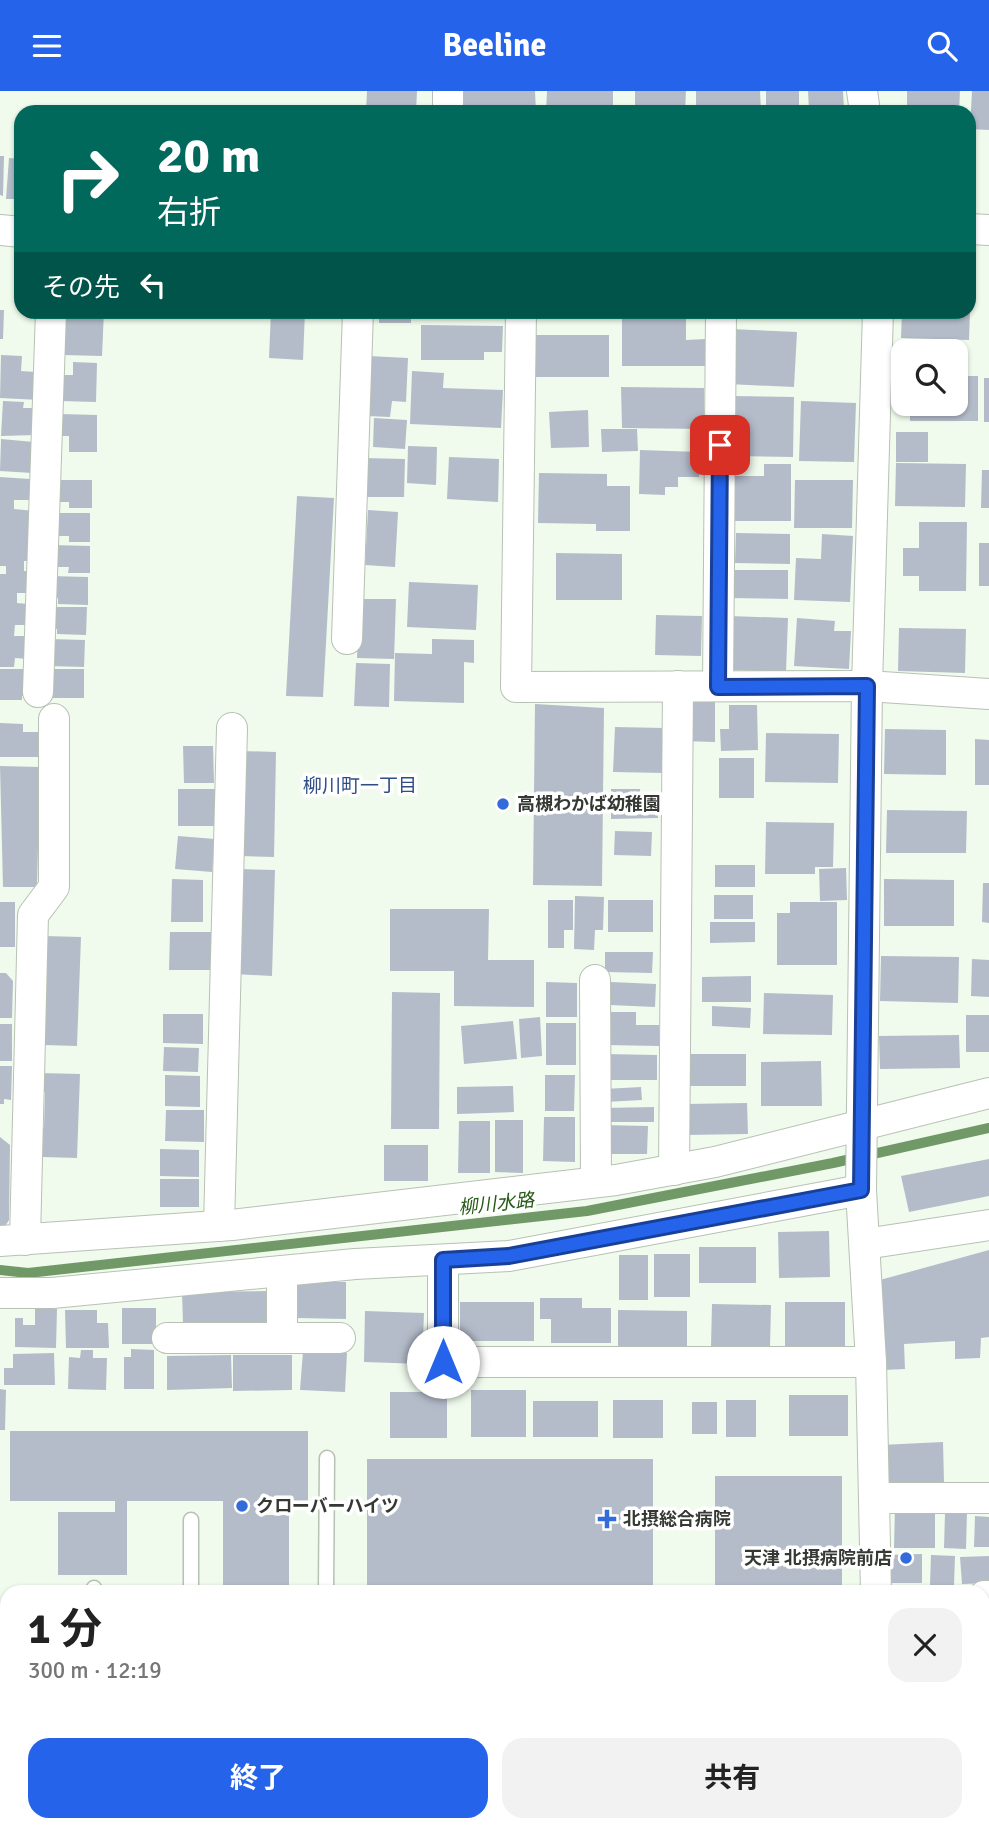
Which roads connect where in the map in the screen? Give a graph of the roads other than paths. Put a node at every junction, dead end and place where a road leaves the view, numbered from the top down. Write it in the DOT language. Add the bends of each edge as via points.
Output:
graph roads {
  1 [pos="51,319"];
  2 [pos="358,319"];
  3 [pos="521,319"];
  4 [pos="721,319"];
  5 [pos="878,319"];
  6 [pos="347,639"];
  7 [pos="867,686"];
  8 [pos="678,687"];
  9 [pos="718,687"];
  10 [pos="37,692"];
  11 [pos="989,694"];
  12 [pos="54,719"];
  13 [pos="232,728"];
  14 [pos="595,980"];
  15 [pos="989,1093"];
  16 [pos="862,1132"];
  17 [pos="674,1170"];
  18 [pos="596,1182"];
  19 [pos="861,1183"];
  20 [pos="989,1224"];
  21 [pos="219,1226"];
  22 [pos="13,1240"];
  23 [pos="864,1244"];
  24 [pos="443,1260"];
  25 [pos="282,1271"];
  26 [pos="0,1293"];
  27 [pos="167,1338"];
  28 [pos="282,1338"];
  29 [pos="340,1338"];
  30 [pos="871,1362"];
  31 [pos="327,1458"];
  32 [pos="875,1498"];
  33 [pos="989,1498"];
  34 [pos="191,1520"];
  35 [pos="191,1585"];
  36 [pos="326,1585"];
  37 [pos="876,1585"];
  1 -- 10 [label="street"];
  2 -- 6 [label="street"];
  3 -- 8 [label="street" via="516,687"];
  4 -- 9 [label="street"];
  5 -- 7 [label="street"];
  7 -- 9 [label="street"];
  7 -- 11 [label="street"];
  7 -- 16 [label="street"];
  8 -- 9 [label="street"];
  8 -- 17 [label="street"];
  12 -- 22 [label="street" via="54,887 33,915"];
  13 -- 21 [label="street"];
  14 -- 18 [label="street"];
  15 -- 16 [label="street"];
  16 -- 17 [label="street"];
  16 -- 19 [label="street"];
  17 -- 18 [label="street"];
  18 -- 21 [label="street"];
  19 -- 23 [label="street"];
  19 -- 24 [label="street" via="509,1256"];
  20 -- 23 [label="street"];
  21 -- 22 [label="street"];
  23 -- 30 [label="street"];
  24 -- 25 [label="street"];
  24 -- 30 [label="street" via="443,1362"];
  25 -- 26 [label="street" via="52,1293"];
  25 -- 28 [label="street"];
  27 -- 28 [label="street"];
  28 -- 29 [label="street"];
  30 -- 32 [label="street"];
  31 -- 36 [label="lane"];
  32 -- 33 [label="street"];
  32 -- 37 [label="street"];
  34 -- 35 [label="lane"];
}
